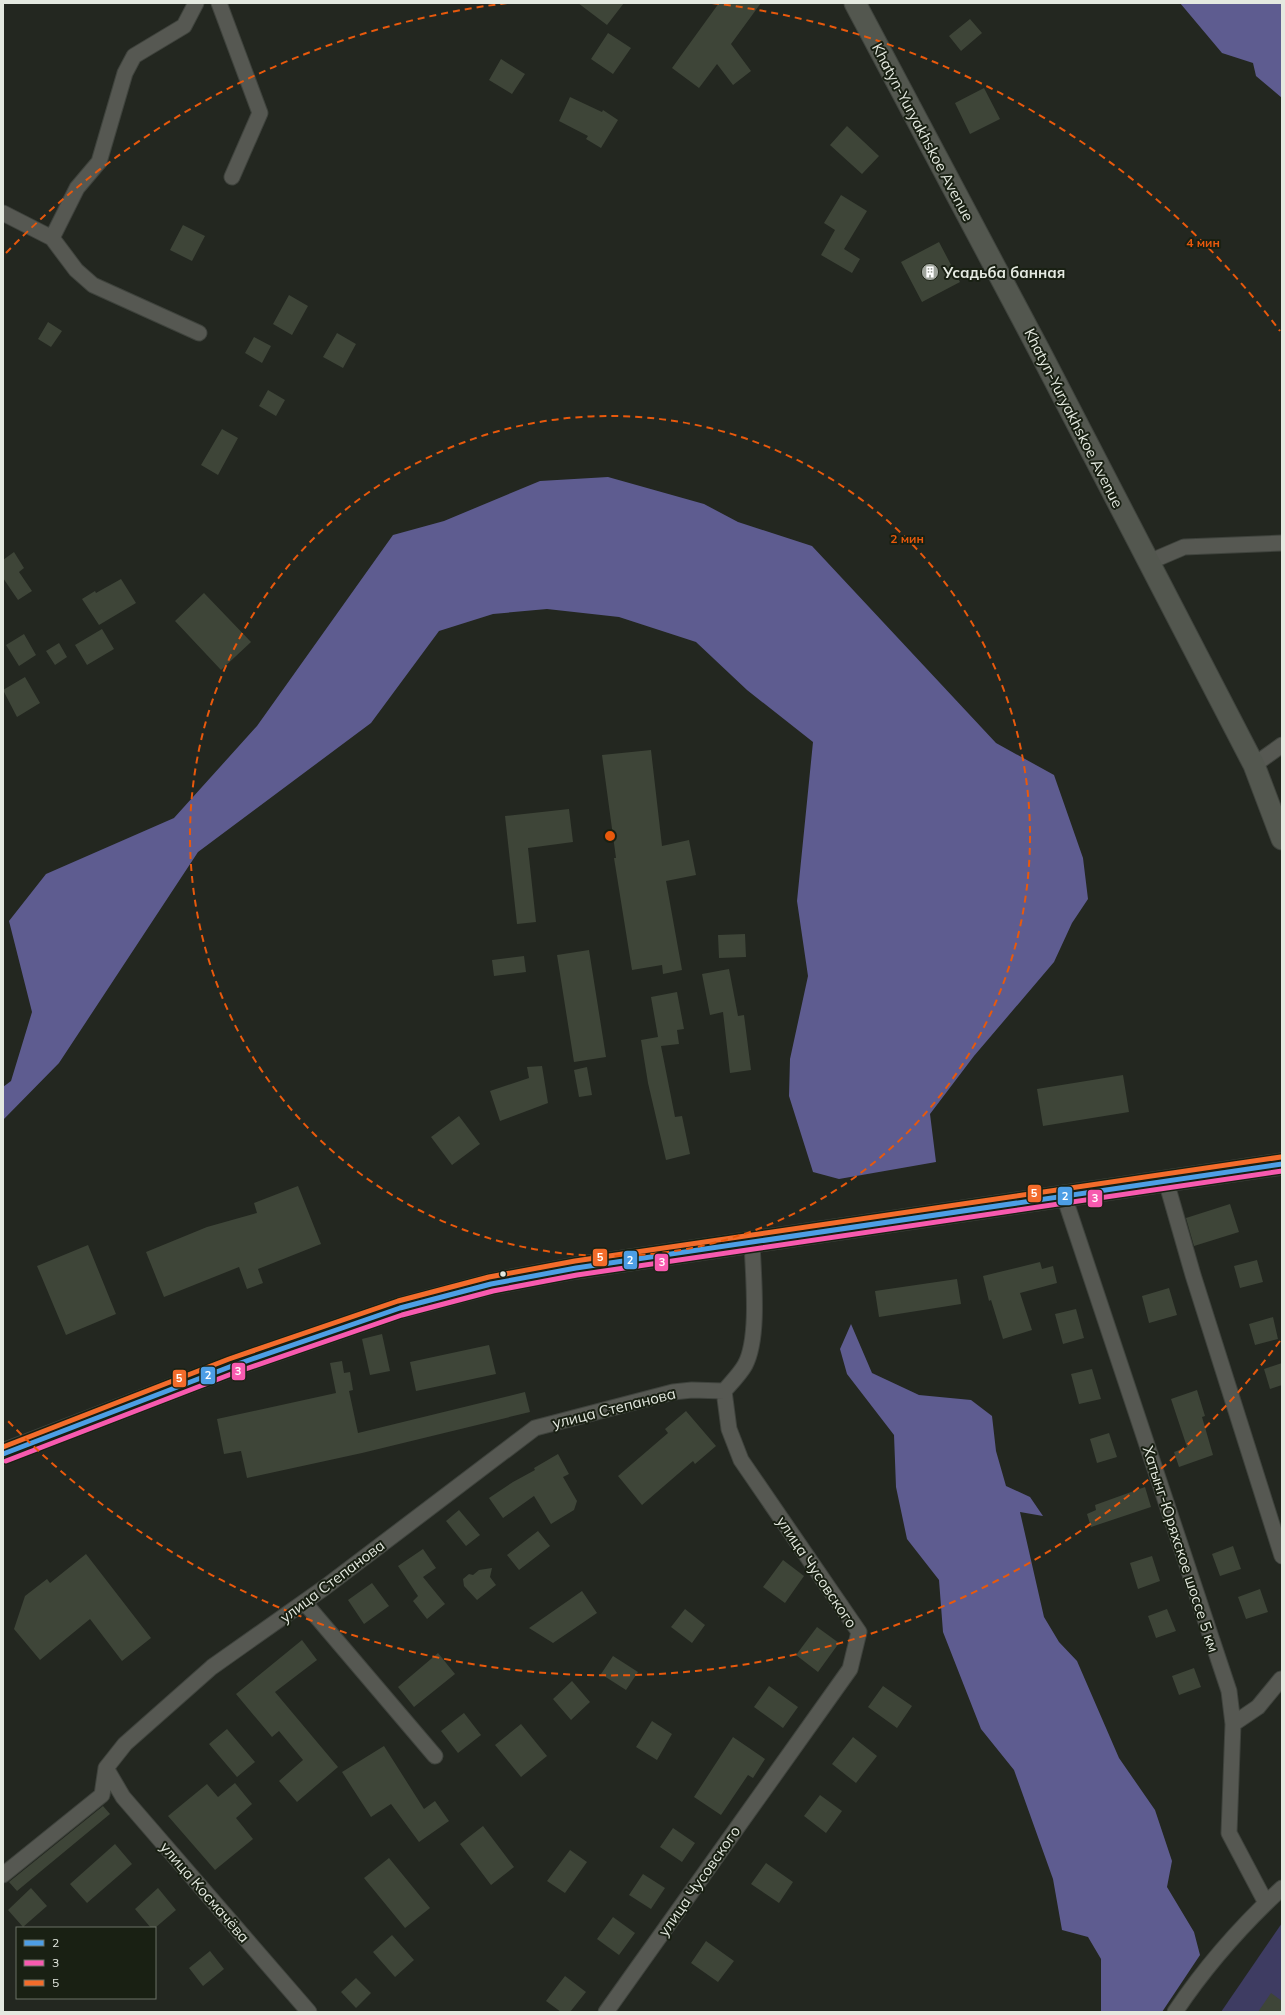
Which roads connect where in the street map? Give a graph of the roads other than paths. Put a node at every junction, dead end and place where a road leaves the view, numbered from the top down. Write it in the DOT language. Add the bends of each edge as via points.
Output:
graph roads {
  1 [pos="196,3"];
  2 [pos="219,3"];
  3 [pos="855,3"];
  4 [pos="232,177"];
  5 [pos="3,213"];
  6 [pos="52,238"];
  7 [pos="199,333"];
  8 [pos="1282,544"];
  9 [pos="1149,562"];
  10 [pos="1282,745"];
  11 [pos="1254,765"];
  12 [pos="1282,839"];
  13 [pos="1282,1164"];
  14 [pos="1166,1182"];
  15 [pos="1064,1196"];
  16 [pos="752,1242"];
  17 [pos="724,1391"];
  18 [pos="3,1454"];
  19 [pos="1282,1556"];
  20 [pos="304,1602"];
  21 [pos="1282,1680"];
  22 [pos="1233,1724"];
  23 [pos="435,1756"];
  24 [pos="106,1768"];
  25 [pos="3,1874"];
  26 [pos="1282,1888"];
  27 [pos="1266,1903"];
  28 [pos="309,2012"];
  29 [pos="606,2012"];
  30 [pos="1175,2012"];
  1 -- 6 [label="street" via="184,26 134,56 125,73 99,162 77,188"];
  2 -- 4 [label="street" via="260,113"];
  3 -- 9 [label="main road, Khatyn-Yuryakhskoe Avenue"];
  5 -- 6 [label="street"];
  6 -- 7 [label="street" via="76,270 93,285"];
  8 -- 9 [label="street" via="1184,546"];
  9 -- 11 [label="main road, Khatyn-Yuryakhskoe Avenue"];
  10 -- 11 [label="street"];
  11 -- 12 [label="main road, Khatyn-Yuryakhskoe Avenue"];
  13 -- 14 [label="main road"];
  14 -- 15 [label="main road"];
  14 -- 19 [label="street"];
  15 -- 16 [label="main road"];
  15 -- 22 [label="street, Хатынг-Юряхское шоссе 5 км" via="1229,1691"];
  16 -- 17 [label="street" via="754,1317 751,1348 745,1365"];
  16 -- 18 [label="main road" via="576,1268 491,1284 400,1308 232,1366"];
  17 -- 20 [label="street, улица Степанова" via="673,1392 535,1428"];
  17 -- 29 [label="street, улица Чусовского" via="729,1429 741,1460 859,1632 850,1669"];
  20 -- 23 [label="street"];
  20 -- 24 [label="street, улица Степанова" via="212,1667 125,1744"];
  21 -- 22 [label="street" via="1258,1707"];
  22 -- 27 [label="street, Хатынг-Юряхское шоссе 5 км" via="1229,1833"];
  24 -- 25 [label="street, улица Степанова" via="102,1795"];
  24 -- 28 [label="street, улица Космачёва" via="123,1797"];
  26 -- 27 [label="street"];
  27 -- 30 [label="street" via="1197,1980"];
}
